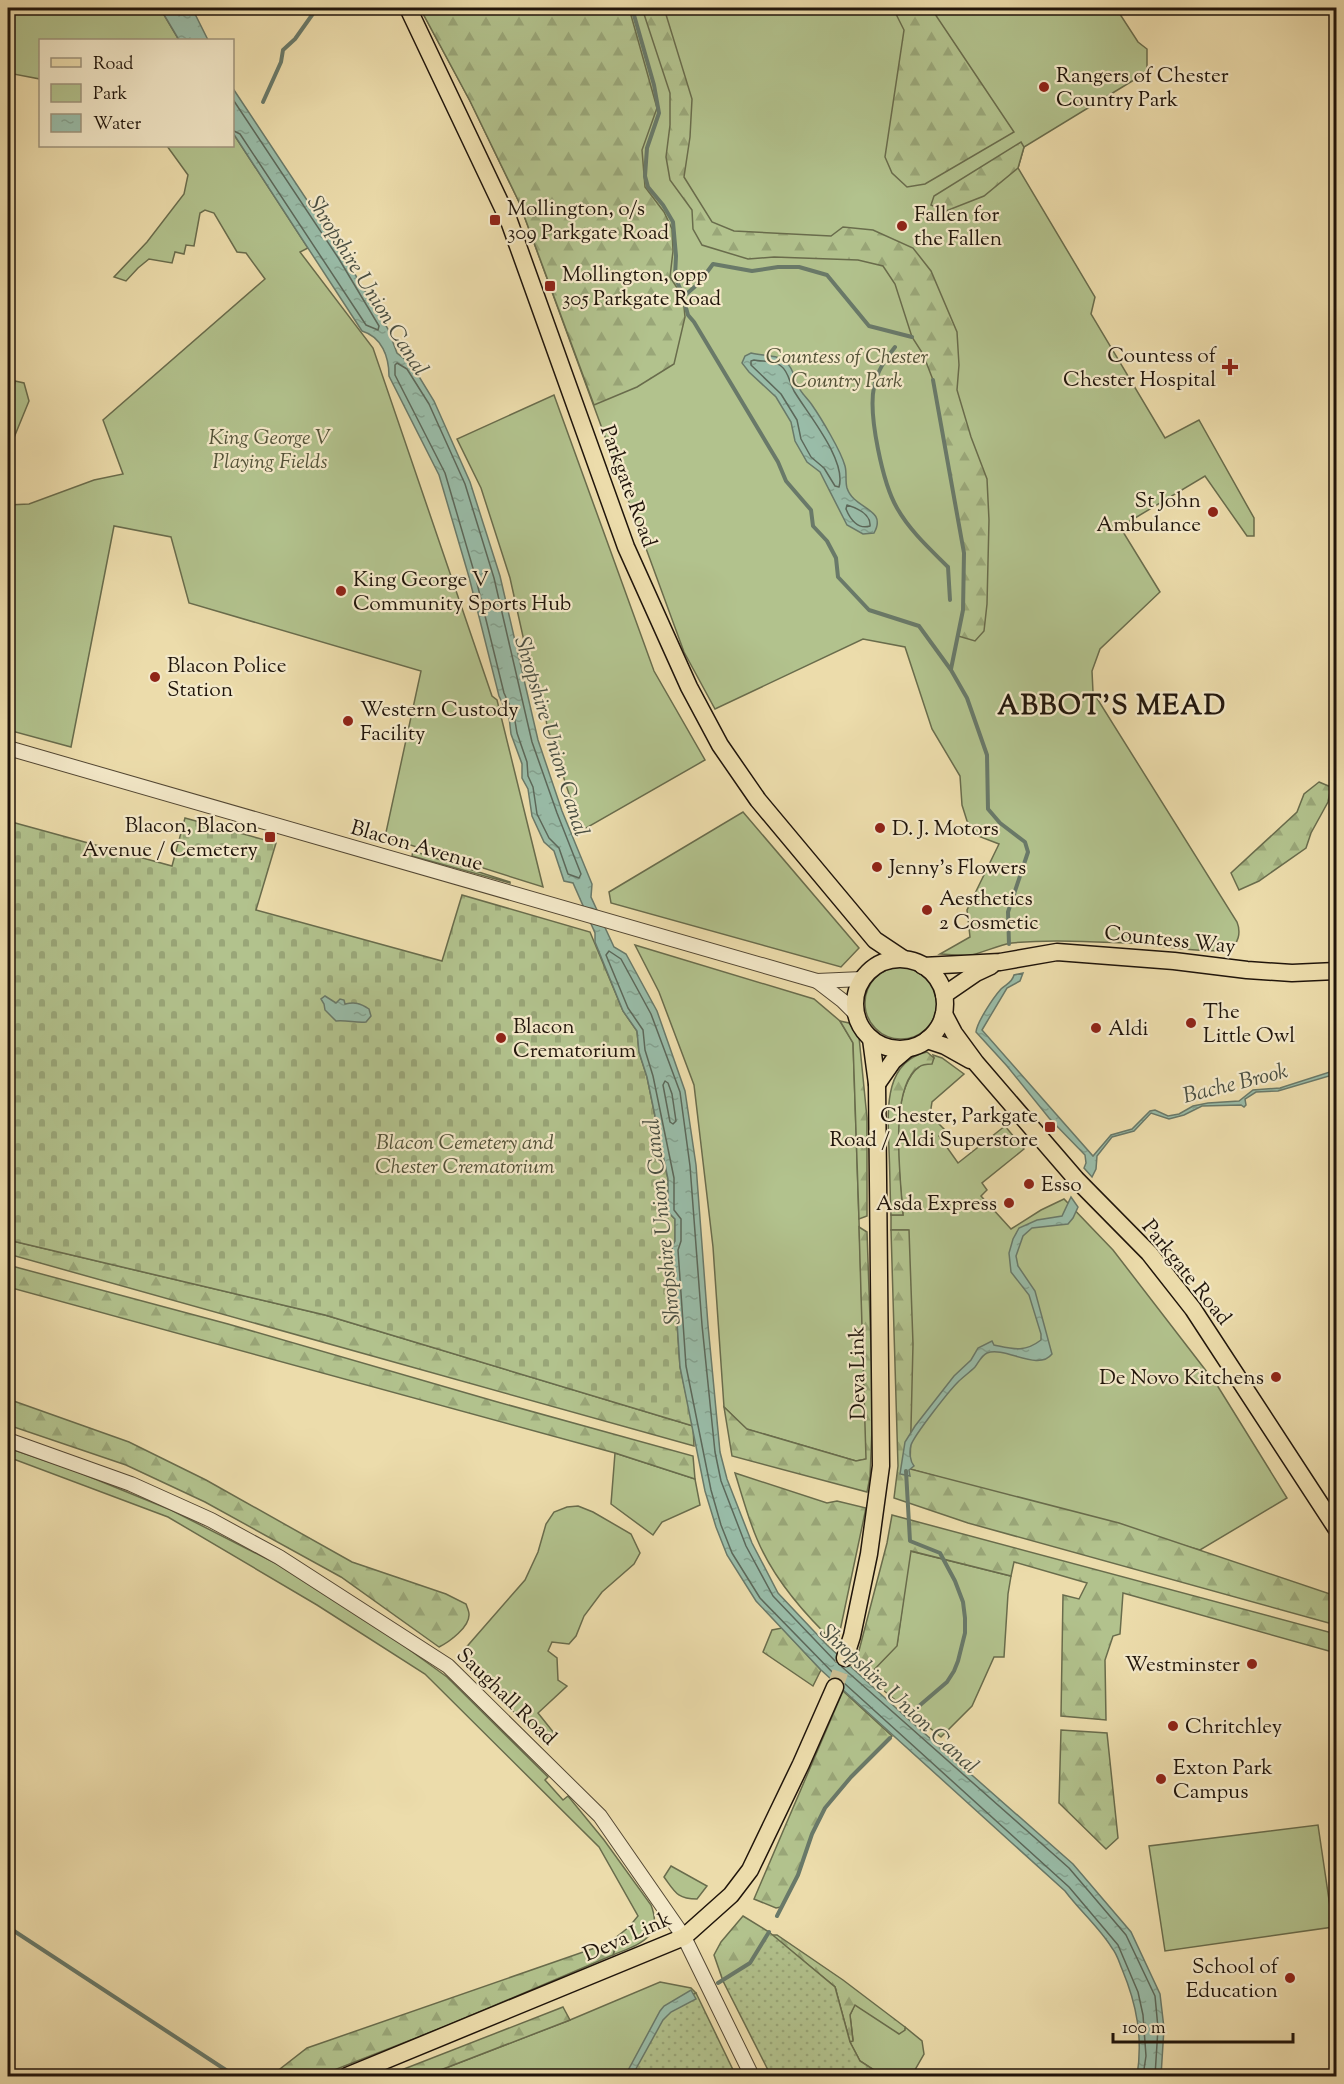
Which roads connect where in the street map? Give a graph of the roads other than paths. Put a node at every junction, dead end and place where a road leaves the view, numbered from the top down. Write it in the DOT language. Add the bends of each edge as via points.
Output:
graph roads {
  1 [pos="408,8"];
  2 [pos="8,748"];
  3 [pos="875,940"];
  4 [pos="902,958"];
  5 [pos="1000,962"];
  6 [pos="876,966"];
  7 [pos="923,966"];
  8 [pos="1336,971"];
  9 [pos="862,979"];
  10 [pos="817,981"];
  11 [pos="944,995"];
  12 [pos="855,1013"];
  13 [pos="944,1014"];
  14 [pos="871,1040"];
  15 [pos="927,1040"];
  16 [pos="907,1049"];
  17 [pos="976,1063"];
  18 [pos="877,1084"];
  19 [pos="8,1440"];
  20 [pos="1336,1528"];
  21 [pos="844,1658"];
  22 [pos="835,1687"];
  23 [pos="684,1938"];
  24 [pos="347,2076"];
  25 [pos="752,2076"];
  1 -- 3 [label="main road, Parkgate Road" via="508,221 626,547 689,687 720,745 758,800"];
  2 -- 10 [label="street, Blacon Avenue"];
  3 -- 4 [label="main road, Parkgate Road"];
  3 -- 6 [label="main road"];
  4 -- 6 [label="main road"];
  4 -- 7 [label="main road"];
  5 -- 7 [label="main road, Countess Way"];
  5 -- 8 [label="main road, Countess Way" via="1057,952 1281,973"];
  5 -- 11 [label="main road, Countess Way"];
  6 -- 9 [label="main road"];
  7 -- 11 [label="main road"];
  9 -- 10 [label="street, Blacon Avenue"];
  9 -- 12 [label="main road"];
  10 -- 12 [label="street, Blacon Avenue"];
  11 -- 13 [label="main road"];
  12 -- 14 [label="main road"];
  13 -- 15 [label="main road"];
  13 -- 17 [label="main road, Parkgate Road"];
  14 -- 16 [label="main road" via="888,1048"];
  14 -- 18 [label="main road, Deva Link"];
  15 -- 16 [label="main road"];
  15 -- 17 [label="main road, Parkgate Road"];
  16 -- 18 [label="main road"];
  17 -- 20 [label="main road, Parkgate Road" via="1076,1179 1149,1253 1193,1309"];
  18 -- 21 [label="main road, Deva Link" via="881,1466 869,1554"];
  19 -- 23 [label="street, Saughall Road" via="131,1484 211,1520 279,1557 448,1666 600,1816"];
  22 -- 23 [label="main road, Deva Link" via="750,1870 731,1895"];
  23 -- 24 [label="main road, Deva Link"];
  23 -- 25 [label="street, Saughall Road"];
}
